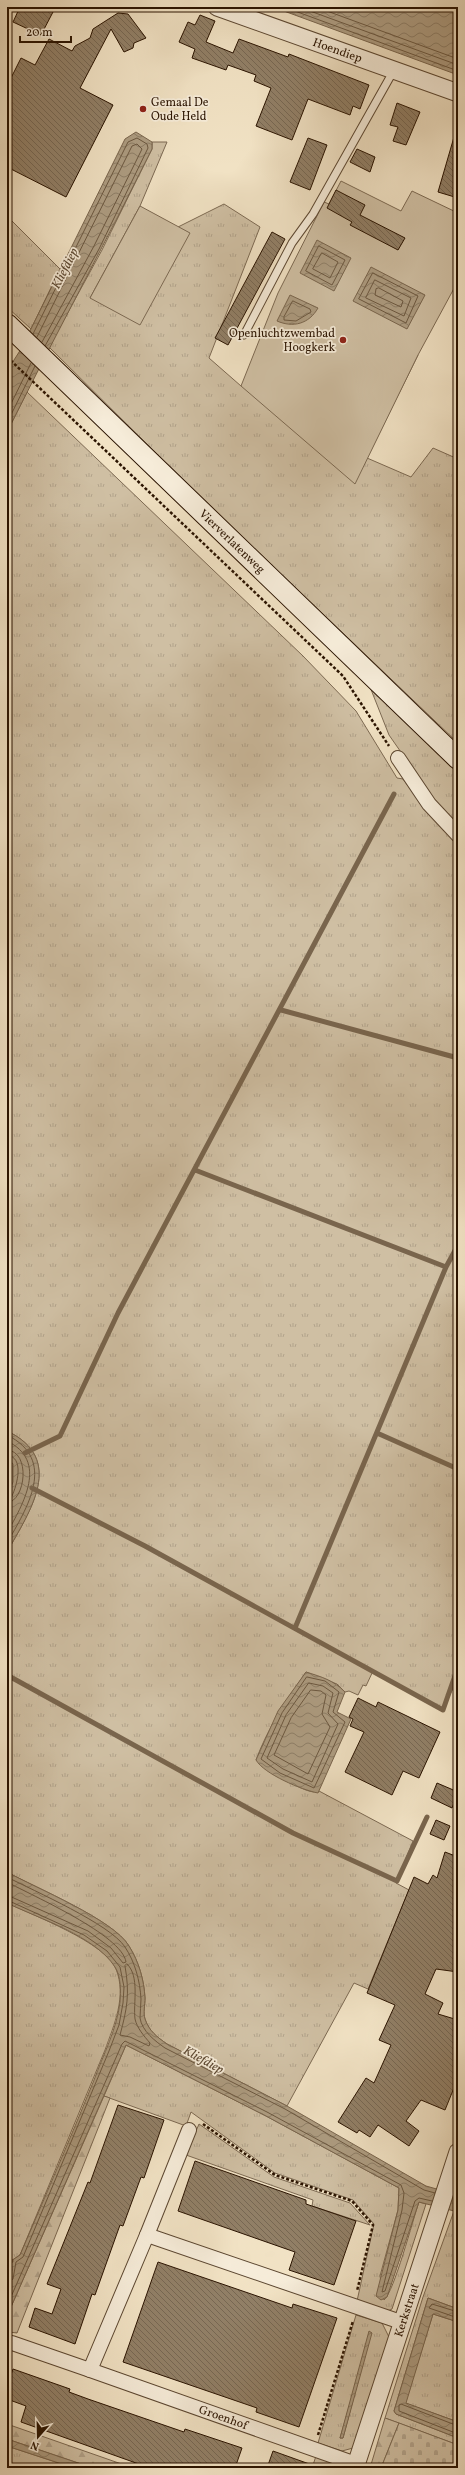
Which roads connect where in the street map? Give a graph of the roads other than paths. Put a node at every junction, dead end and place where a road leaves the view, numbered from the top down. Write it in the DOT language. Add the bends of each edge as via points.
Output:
graph roads {
  1 [pos="217,7"];
  2 [pos="394,69"];
  3 [pos="458,93"];
  4 [pos="7,324"];
  5 [pos="244,335"];
  6 [pos="398,758"];
  7 [pos="458,759"];
  8 [pos="458,834"];
  9 [pos="189,2130"];
  10 [pos="458,2152"];
  11 [pos="147,2236"];
  12 [pos="401,2322"];
  13 [pos="12,2343"];
  14 [pos="90,2370"];
  15 [pos="356,2466"];
  1 -- 2 [label="street, Hoendiep"];
  2 -- 3 [label="street, Hoendiep"];
  2 -- 5 [label="lane" via="313,214 292,243"];
  4 -- 7 [label="main road, Vierverlatenweg"];
  6 -- 8 [label="street" via="430,804"];
  9 -- 11 [label="street"];
  10 -- 12 [label="street, Kerkstraat"];
  11 -- 12 [label="street"];
  11 -- 14 [label="street"];
  12 -- 15 [label="street, Kerkstraat"];
  13 -- 14 [label="street, Groenhof"];
  14 -- 15 [label="street, Groenhof" via="314,2448"];
}
